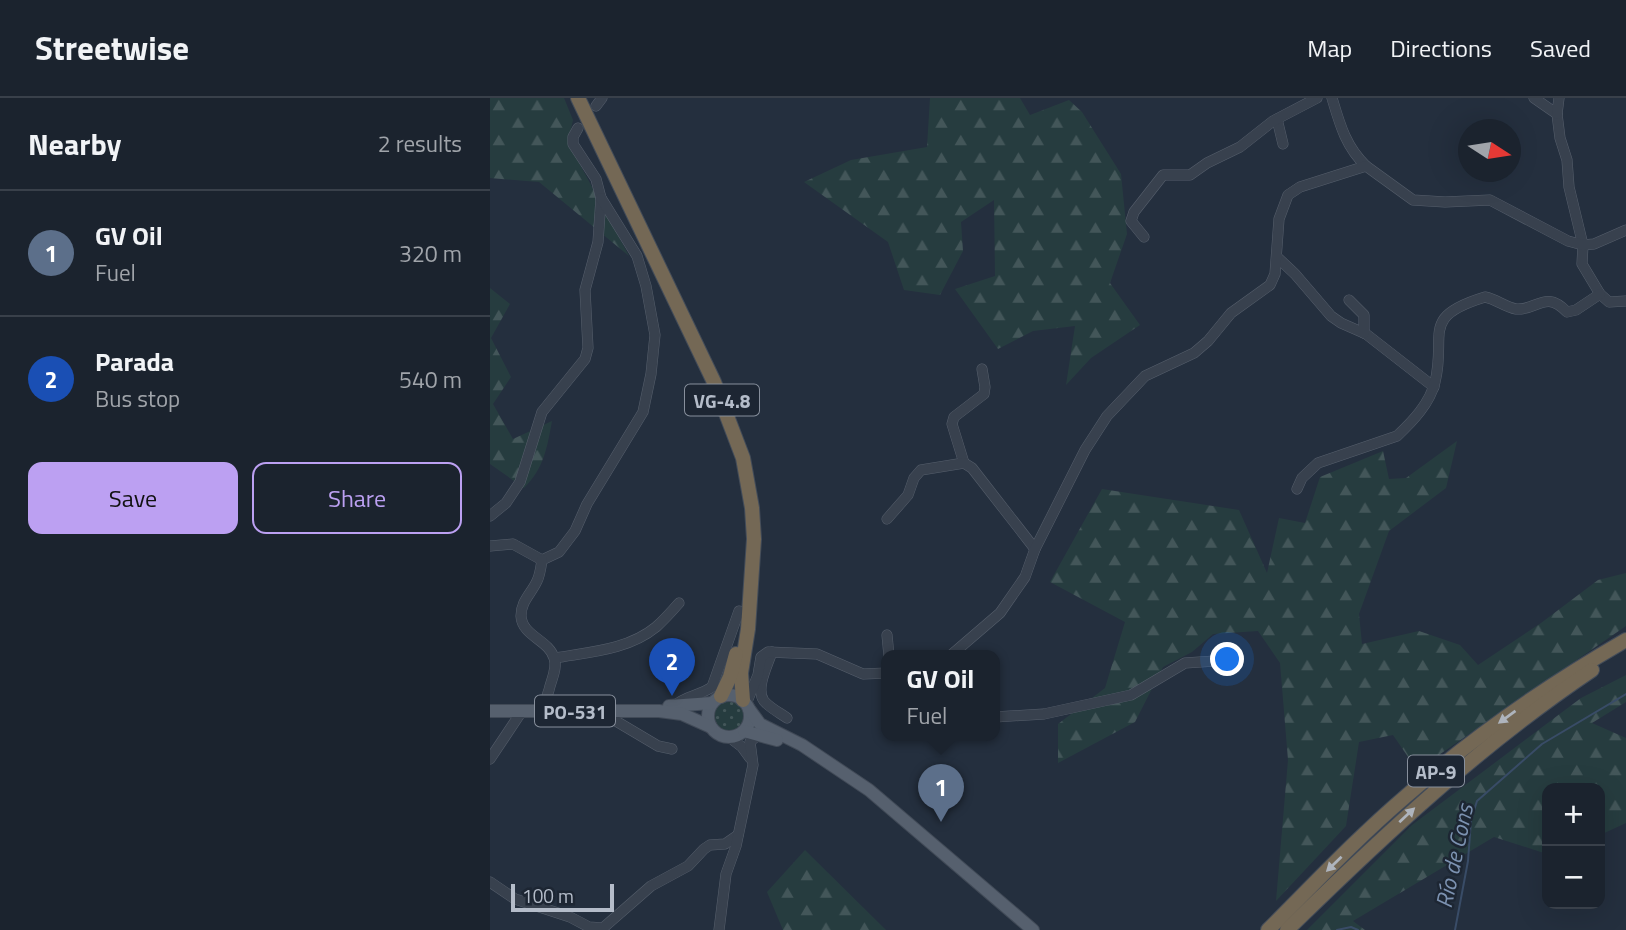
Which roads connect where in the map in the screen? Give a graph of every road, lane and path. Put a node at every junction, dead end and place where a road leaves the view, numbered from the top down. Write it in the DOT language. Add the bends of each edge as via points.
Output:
graph roads {
  1 [pos="578,98"];
  2 [pos="1317,98"];
  3 [pos="1332,98"];
  4 [pos="1534,98"];
  5 [pos="1559,98"];
  6 [pos="595,101"];
  7 [pos="1557,114"];
  8 [pos="1277,119"];
  9 [pos="578,128"];
  10 [pos="1283,144"];
  11 [pos="1366,166"];
  12 [pos="601,198"];
  13 [pos="641,229"];
  14 [pos="1626,230"];
  15 [pos="1144,237"];
  16 [pos="1583,245"];
  17 [pos="1277,257"];
  18 [pos="1600,294"];
  19 [pos="1349,300"];
  20 [pos="1626,301"];
  21 [pos="1364,333"];
  22 [pos="982,369"];
  23 [pos="1434,387"];
  24 [pos="964,463"];
  25 [pos="1297,489"];
  26 [pos="490,516"];
  27 [pos="887,519"];
  28 [pos="490,546"];
  29 [pos="1035,549"];
  30 [pos="542,560"];
  31 [pos="751,584"];
  32 [pos="679,603"];
  33 [pos="738,611"];
  34 [pos="887,635"];
  35 [pos="1626,640"];
  36 [pos="1626,649"];
  37 [pos="888,650"];
  38 [pos="957,650"];
  39 [pos="772,652"];
  40 [pos="555,658"];
  41 [pos="1230,660"];
  42 [pos="881,673"];
  43 [pos="747,682"];
  44 [pos="717,700"];
  45 [pos="545,705"];
  46 [pos="746,705"];
  47 [pos="673,706"];
  48 [pos="490,709"];
  49 [pos="518,714"];
  50 [pos="619,717"];
  51 [pos="1000,717"];
  52 [pos="787,718"];
  53 [pos="711,727"];
  54 [pos="743,732"];
  55 [pos="759,734"];
  56 [pos="729,737"];
  57 [pos="672,749"];
  58 [pos="751,750"];
  59 [pos="823,759"];
  60 [pos="490,760"];
  61 [pos="753,765"];
  62 [pos="738,835"];
  63 [pos="490,882"];
  64 [pos="719,930"];
  65 [pos="1033,930"];
  66 [pos="1268,930"];
  67 [pos="1287,930"];
  1 -- 13 [label="highway, VG-4.8"];
  2 -- 8 [label="street"];
  3 -- 11 [label="street" via="1344,137"];
  4 -- 7 [label="street"];
  5 -- 7 [label="street"];
  6 -- 13 [label="highway"];
  7 -- 16 [label="street"];
  8 -- 10 [label="street"];
  8 -- 15 [label="street" via="1240,147 1190,175 1163,175 1131,220"];
  9 -- 12 [label="street" via="573,144 596,178"];
  11 -- 16 [label="street" via="1413,200 1490,200"];
  11 -- 17 [label="street" via="1288,195 1279,219"];
  12 -- 26 [label="street" via="598,242 585,290 585,359 542,412 520,482"];
  12 -- 30 [label="street" via="637,256 646,286 655,335 651,374 643,412 571,537 559,552"];
  13 -- 31 [label="highway, VG-4.8" via="714,382 743,458 754,539"];
  14 -- 16 [label="street"];
  16 -- 18 [label="street" via="1582,264"];
  17 -- 21 [label="street" via="1331,316"];
  17 -- 29 [label="street" via="1270,285 1231,313 1194,353 1145,376 1107,416"];
  18 -- 20 [label="street" via="1609,302"];
  18 -- 23 [label="street" via="1567,312 1547,301 1520,309 1485,297 1460,308 1446,316 1438,329"];
  19 -- 21 [label="street" via="1364,315"];
  21 -- 23 [label="street"];
  22 -- 24 [label="street" via="984,394 951,424"];
  23 -- 25 [label="street" via="1419,413 1397,436 1318,463"];
  24 -- 27 [label="street" via="921,470 908,495"];
  24 -- 29 [label="street"];
  28 -- 30 [label="street" via="513,544"];
  29 -- 38 [label="street" via="1025,578 1000,613"];
  30 -- 40 [label="street" via="538,580 523,604 521,621"];
  31 -- 43 [label="highway, VG-4.8"];
  31 -- 44 [label="highway, VG-4.8" via="730,677"];
  32 -- 40 [label="street" via="653,630 623,644"];
  33 -- 47 [label="street" via="712,687 685,696"];
  34 -- 37 [label="street"];
  35 -- 66 [label="highway, AP-9, one-way" via="1521,707 1449,761 1365,833"];
  67 -- 36 [label="highway, AP-9, one-way" via="1431,793 1556,696"];
  39 -- 42 [label="street" via="817,654 863,674"];
  39 -- 43 [label="street" via="761,657"];
  39 -- 52 [label="street" via="761,695"];
  40 -- 45 [label="street"];
  41 -- 51 [label="street" via="1185,663 1131,695 1044,714"];
  43 -- 46 [label="highway, VG-4.8"];
  44 -- 46 [label="main road, PO-531" via="735,696"];
  44 -- 47 [label="main road, PO-531"];
  44 -- 53 [label="main road" via="708,712"];
  45 -- 47 [label="main road, PO-531"];
  45 -- 48 [label="main road, PO-531"];
  46 -- 54 [label="main road" via="749,721"];
  46 -- 59 [label="main road" via="760,724"];
  48 -- 49 [label="main road, PO-531"];
  49 -- 50 [label="main road, PO-531" via="598,710"];
  49 -- 60 [label="street"];
  50 -- 53 [label="main road, PO-531" via="682,714"];
  50 -- 57 [label="street" via="658,746"];
  53 -- 56 [label="main road, PO-531" via="718,735"];
  54 -- 55 [label="main road"];
  54 -- 56 [label="main road"];
  54 -- 58 [label="street"];
  55 -- 58 [label="street" via="750,742"];
  55 -- 59 [label="main road"];
  56 -- 61 [label="street" via="746,751"];
  58 -- 61 [label="street"];
  59 -- 65 [label="main road" via="892,808"];
  61 -- 62 [label="street"];
  62 -- 63 [label="street" via="725,844 710,845 688,866 651,886 604,929 515,899"];
  62 -- 64 [label="street" via="726,874"];
}
